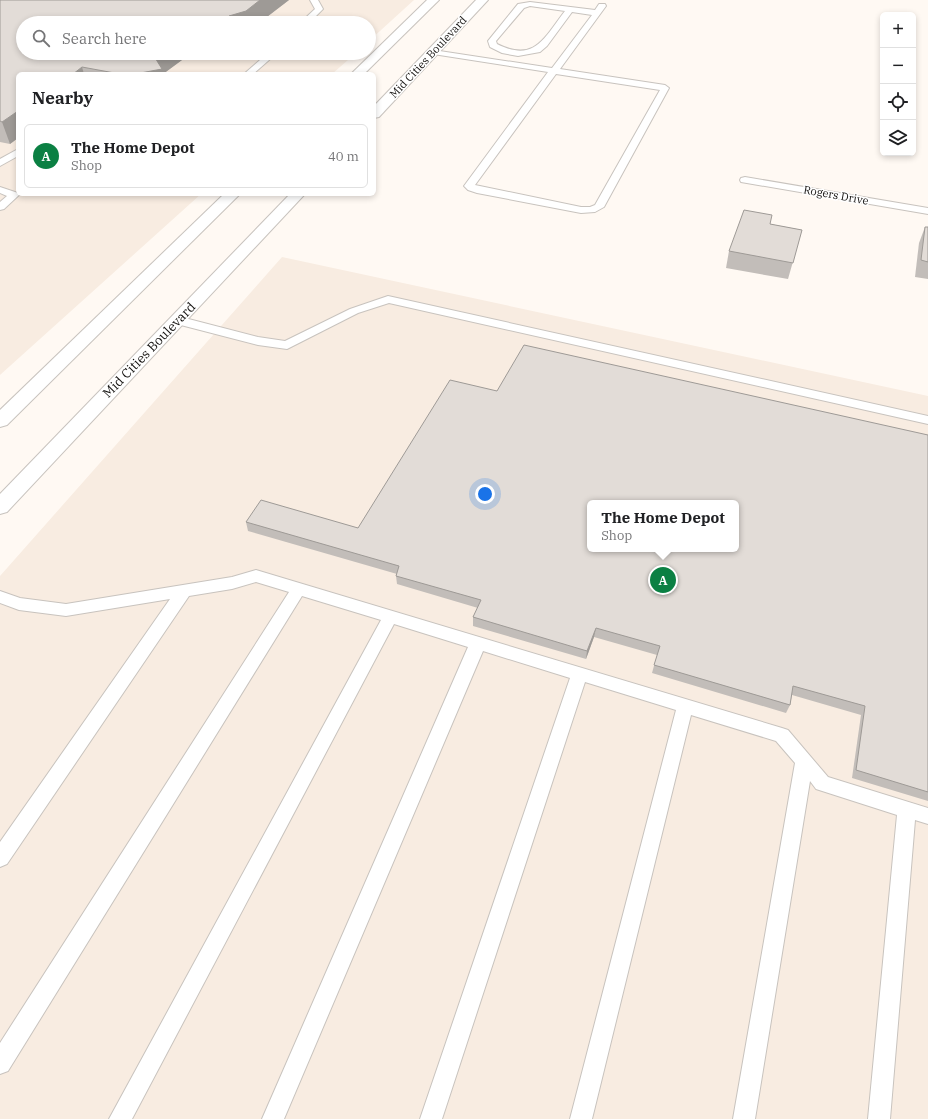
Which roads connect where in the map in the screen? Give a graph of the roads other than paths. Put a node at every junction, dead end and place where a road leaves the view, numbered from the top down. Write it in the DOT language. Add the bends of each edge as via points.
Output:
graph roads {
  1 [pos="314,0"];
  2 [pos="433,0"];
  3 [pos="482,0"];
  4 [pos="570,9"];
  5 [pos="311,16"];
  6 [pos="433,52"];
  7 [pos="376,56"];
  8 [pos="265,60"];
  9 [pos="371,60"];
  10 [pos="555,71"];
  11 [pos="250,72"];
  12 [pos="359,72"];
  13 [pos="376,111"];
  14 [pos="16,153"];
  15 [pos="0,163"];
  16 [pos="745,180"];
  17 [pos="0,190"];
  18 [pos="231,196"];
  19 [pos="296,196"];
  20 [pos="0,207"];
  21 [pos="928,211"];
  22 [pos="178,320"];
  23 [pos="928,420"];
  24 [pos="0,421"];
  25 [pos="0,507"];
  26 [pos="185,590"];
  27 [pos="298,590"];
  28 [pos="0,597"];
  29 [pos="390,617"];
  30 [pos="478,643"];
  31 [pos="580,674"];
  32 [pos="685,706"];
  33 [pos="804,761"];
  34 [pos="907,810"];
  35 [pos="928,816"];
  36 [pos="0,858"];
  37 [pos="0,1063"];
  38 [pos="120,1119"];
  39 [pos="273,1119"];
  40 [pos="431,1119"];
  41 [pos="581,1119"];
  42 [pos="744,1119"];
  43 [pos="879,1119"];
  1 -- 5 [label="lane" via="318,9"];
  2 -- 7 [label="main road"];
  3 -- 6 [label="main road, Mid Cities Boulevard"];
  4 -- 4 [label="lane" via="530,4 521,6 492,41 493,45 505,51 518,53 537,50"];
  4 -- 10 [label="lane" via="599,10"];
  6 -- 10 [label="lane"];
  6 -- 13 [label="main road, Mid Cities Boulevard"];
  8 -- 11 [label="lane"];
  9 -- 12 [label="main road"];
  10 -- 10 [label="lane" via="665,88 599,207 581,210 469,186"];
  14 -- 15 [label="lane"];
  16 -- 21 [label="lane, Rogers Drive"];
  17 -- 20 [label="lane" via="14,195"];
  18 -- 24 [label="main road"];
  19 -- 22 [label="main road, Mid Cities Boulevard"];
  22 -- 23 [label="lane" via="258,341 287,345 354,312 388,299"];
  22 -- 25 [label="main road, Mid Cities Boulevard"];
  26 -- 27 [label="lane" via="232,583 256,576"];
  26 -- 28 [label="lane" via="66,610 19,604"];
  26 -- 36 [label="lane"];
  27 -- 29 [label="lane"];
  27 -- 37 [label="lane"];
  29 -- 30 [label="lane"];
  29 -- 38 [label="lane"];
  30 -- 31 [label="lane"];
  30 -- 39 [label="lane"];
  31 -- 32 [label="lane"];
  31 -- 40 [label="lane"];
  32 -- 33 [label="lane" via="782,735"];
  32 -- 41 [label="lane"];
  33 -- 34 [label="lane" via="822,783"];
  33 -- 42 [label="lane"];
  34 -- 35 [label="lane"];
  34 -- 43 [label="lane"];
}
